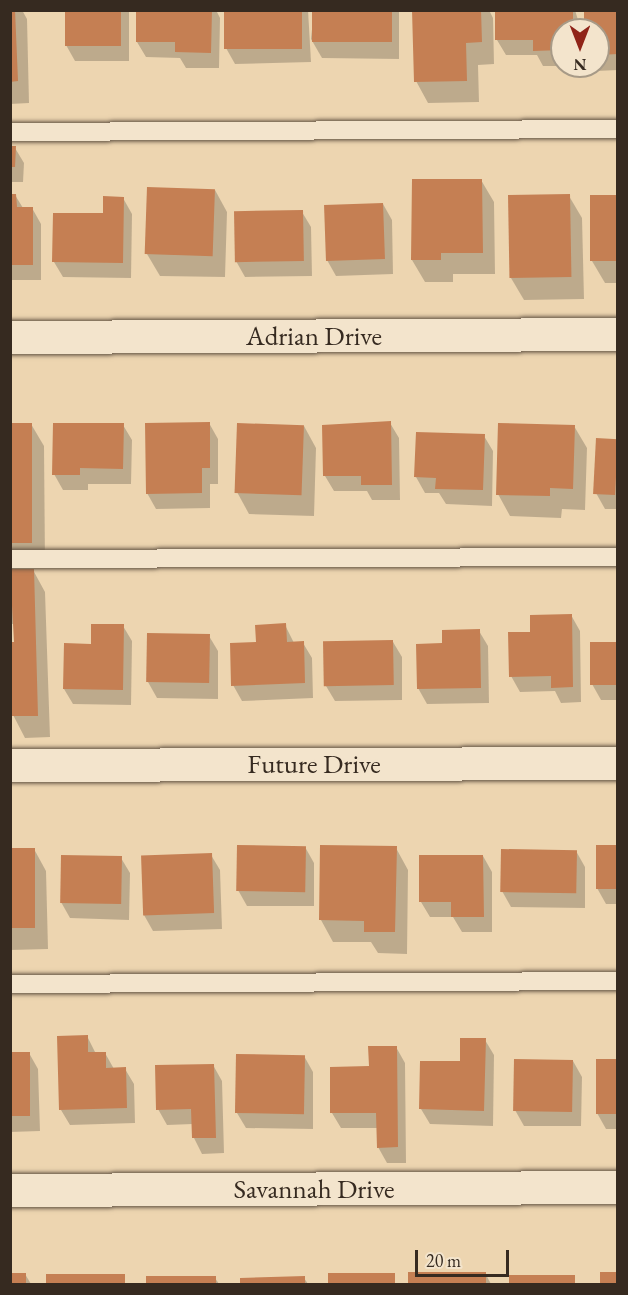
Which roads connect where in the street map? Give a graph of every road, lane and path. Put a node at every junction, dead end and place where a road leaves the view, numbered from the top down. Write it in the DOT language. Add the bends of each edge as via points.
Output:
graph roads {
  1 [pos="618,129"];
  2 [pos="10,132"];
  3 [pos="618,334"];
  4 [pos="10,337"];
  5 [pos="618,557"];
  6 [pos="10,559"];
  7 [pos="618,763"];
  8 [pos="10,765"];
  9 [pos="618,981"];
  10 [pos="10,984"];
  11 [pos="618,1187"];
  12 [pos="10,1190"];
  1 -- 2 [label="lane"];
  3 -- 4 [label="street, Adrian Drive"];
  5 -- 6 [label="lane"];
  7 -- 8 [label="street, Future Drive"];
  9 -- 10 [label="lane"];
  11 -- 12 [label="street, Savannah Drive"];
}
